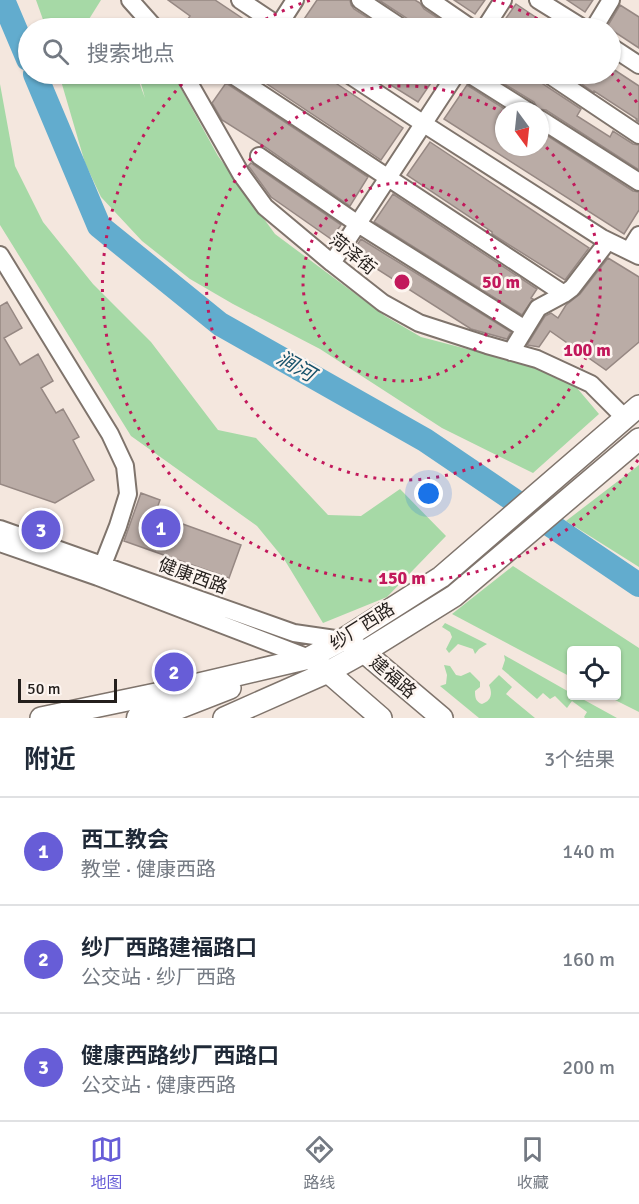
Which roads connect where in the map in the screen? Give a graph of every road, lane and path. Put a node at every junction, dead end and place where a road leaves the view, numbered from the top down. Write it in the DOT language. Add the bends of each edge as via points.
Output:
graph roads {
  1 [pos="130,0"];
  2 [pos="240,0"];
  3 [pos="295,0"];
  4 [pos="360,0"];
  5 [pos="430,0"];
  6 [pos="503,0"];
  7 [pos="538,0"];
  8 [pos="611,0"];
  9 [pos="146,18"];
  10 [pos="265,18"];
  11 [pos="285,18"];
  12 [pos="387,18"];
  13 [pos="456,18"];
  14 [pos="491,18"];
  15 [pos="567,18"];
  16 [pos="600,18"];
  17 [pos="621,53"];
  18 [pos="639,65"];
  19 [pos="190,84"];
  20 [pos="252,84"];
  21 [pos="363,84"];
  22 [pos="450,84"];
  23 [pos="485,84"];
  24 [pos="563,84"];
  25 [pos="514,102"];
  26 [pos="424,124"];
  27 [pos="549,125"];
  28 [pos="639,135"];
  29 [pos="259,156"];
  30 [pos="387,178"];
  31 [pos="639,182"];
  32 [pos="358,224"];
  33 [pos="639,235"];
  34 [pos="608,240"];
  35 [pos="634,254"];
  36 [pos="0,255"];
  37 [pos="332,263"];
  38 [pos="564,294"];
  39 [pos="525,329"];
  40 [pos="511,352"];
  41 [pos="627,416"];
  42 [pos="635,442"];
  43 [pos="0,529"];
  44 [pos="0,543"];
  45 [pos="101,571"];
  46 [pos="342,640"];
  47 [pos="364,652"];
  48 [pos="309,658"];
  49 [pos="328,672"];
  50 [pos="156,715"];
  51 [pos="41,718"];
  52 [pos="139,718"];
  53 [pos="224,718"];
  54 [pos="381,718"];
  55 [pos="442,718"];
  1 -- 9 [label="street"];
  2 -- 10 [label="street"];
  3 -- 11 [label="street"];
  4 -- 12 [label="street"];
  5 -- 13 [label="street"];
  6 -- 14 [label="street"];
  7 -- 15 [label="street"];
  8 -- 16 [label="street"];
  17 -- 18 [label="street"];
  19 -- 37 [label="street, 菏泽街" via="241,174 265,207"];
  20 -- 30 [label="street"];
  21 -- 26 [label="street"];
  22 -- 26 [label="street"];
  23 -- 25 [label="street"];
  24 -- 28 [label="street"];
  26 -- 30 [label="street"];
  26 -- 34 [label="street"];
  27 -- 31 [label="street"];
  29 -- 32 [label="street"];
  30 -- 32 [label="street"];
  30 -- 38 [label="street"];
  32 -- 37 [label="street"];
  32 -- 39 [label="street"];
  33 -- 35 [label="street"];
  34 -- 35 [label="street"];
  34 -- 38 [label="street"];
  36 -- 45 [label="street" via="110,434 125,466 128,494"];
  37 -- 40 [label="street, 菏泽街" via="383,303 419,322"];
  38 -- 39 [label="street" via="538,308"];
  39 -- 40 [label="street"];
  40 -- 41 [label="street, 菏泽街" via="537,359 591,384"];
  41 -- 46 [label="main road, 纱厂西路" via="441,577"];
  42 -- 47 [label="main road, 纱厂西路" via="454,596"];
  43 -- 45 [label="street, 健康西路"];
  44 -- 45 [label="street, 健康西路"];
  45 -- 46 [label="street, 健康西路" via="294,633"];
  45 -- 48 [label="street, 健康西路"];
  46 -- 47 [label="main road, 建福路"];
  46 -- 48 [label="main road, 纱厂西路"];
  47 -- 49 [label="main road, 纱厂西路"];
  47 -- 55 [label="main road, 建福路"];
  48 -- 49 [label="main road"];
  48 -- 50 [label="main road"];
  48 -- 51 [label="main road, 纱厂西路"];
  49 -- 53 [label="main road, 纱厂西路"];
  49 -- 54 [label="main road"];
  50 -- 52 [label="highway"];
}
